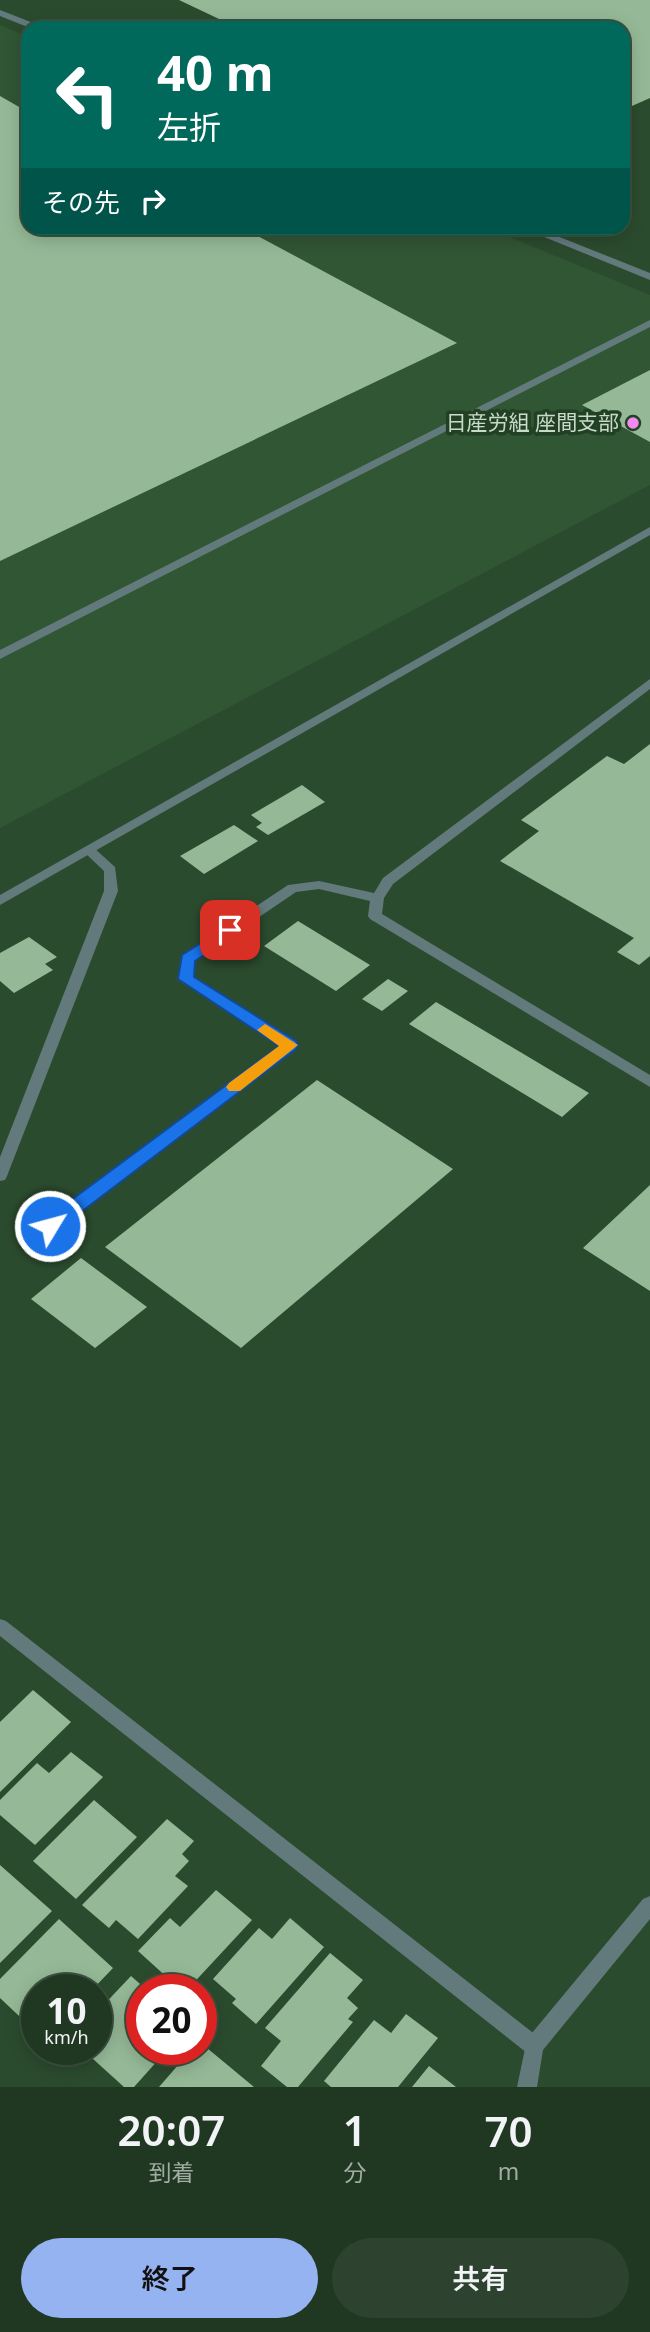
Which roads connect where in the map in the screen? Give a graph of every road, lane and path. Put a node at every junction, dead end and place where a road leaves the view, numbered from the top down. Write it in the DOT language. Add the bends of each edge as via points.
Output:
graph roads {
  1 [pos="0,13"];
  2 [pos="21,21"];
  3 [pos="547,235"];
  4 [pos="650,277"];
  5 [pos="650,323"];
  6 [pos="650,530"];
  7 [pos="0,655"];
  8 [pos="650,683"];
  9 [pos="89,851"];
  10 [pos="377,898"];
  11 [pos="0,901"];
  12 [pos="650,1082"];
  13 [pos="0,1176"];
  14 [pos="50,1226"];
  15 [pos="0,1626"];
  16 [pos="650,1905"];
  17 [pos="534,2046"];
  18 [pos="527,2087"];
  1 -- 2 [label="street"];
  3 -- 4 [label="street"];
  5 -- 7 [label="street"];
  6 -- 9 [label="street"];
  8 -- 10 [label="street" via="388,881"];
  9 -- 11 [label="street"];
  9 -- 13 [label="street" via="110,870 111,891"];
  10 -- 12 [label="street" via="375,916"];
  10 -- 14 [label="street" via="318,885 293,888 187,959 186,979 290,1045"];
  15 -- 17 [label="street"];
  16 -- 17 [label="street"];
  17 -- 18 [label="street"];
}
